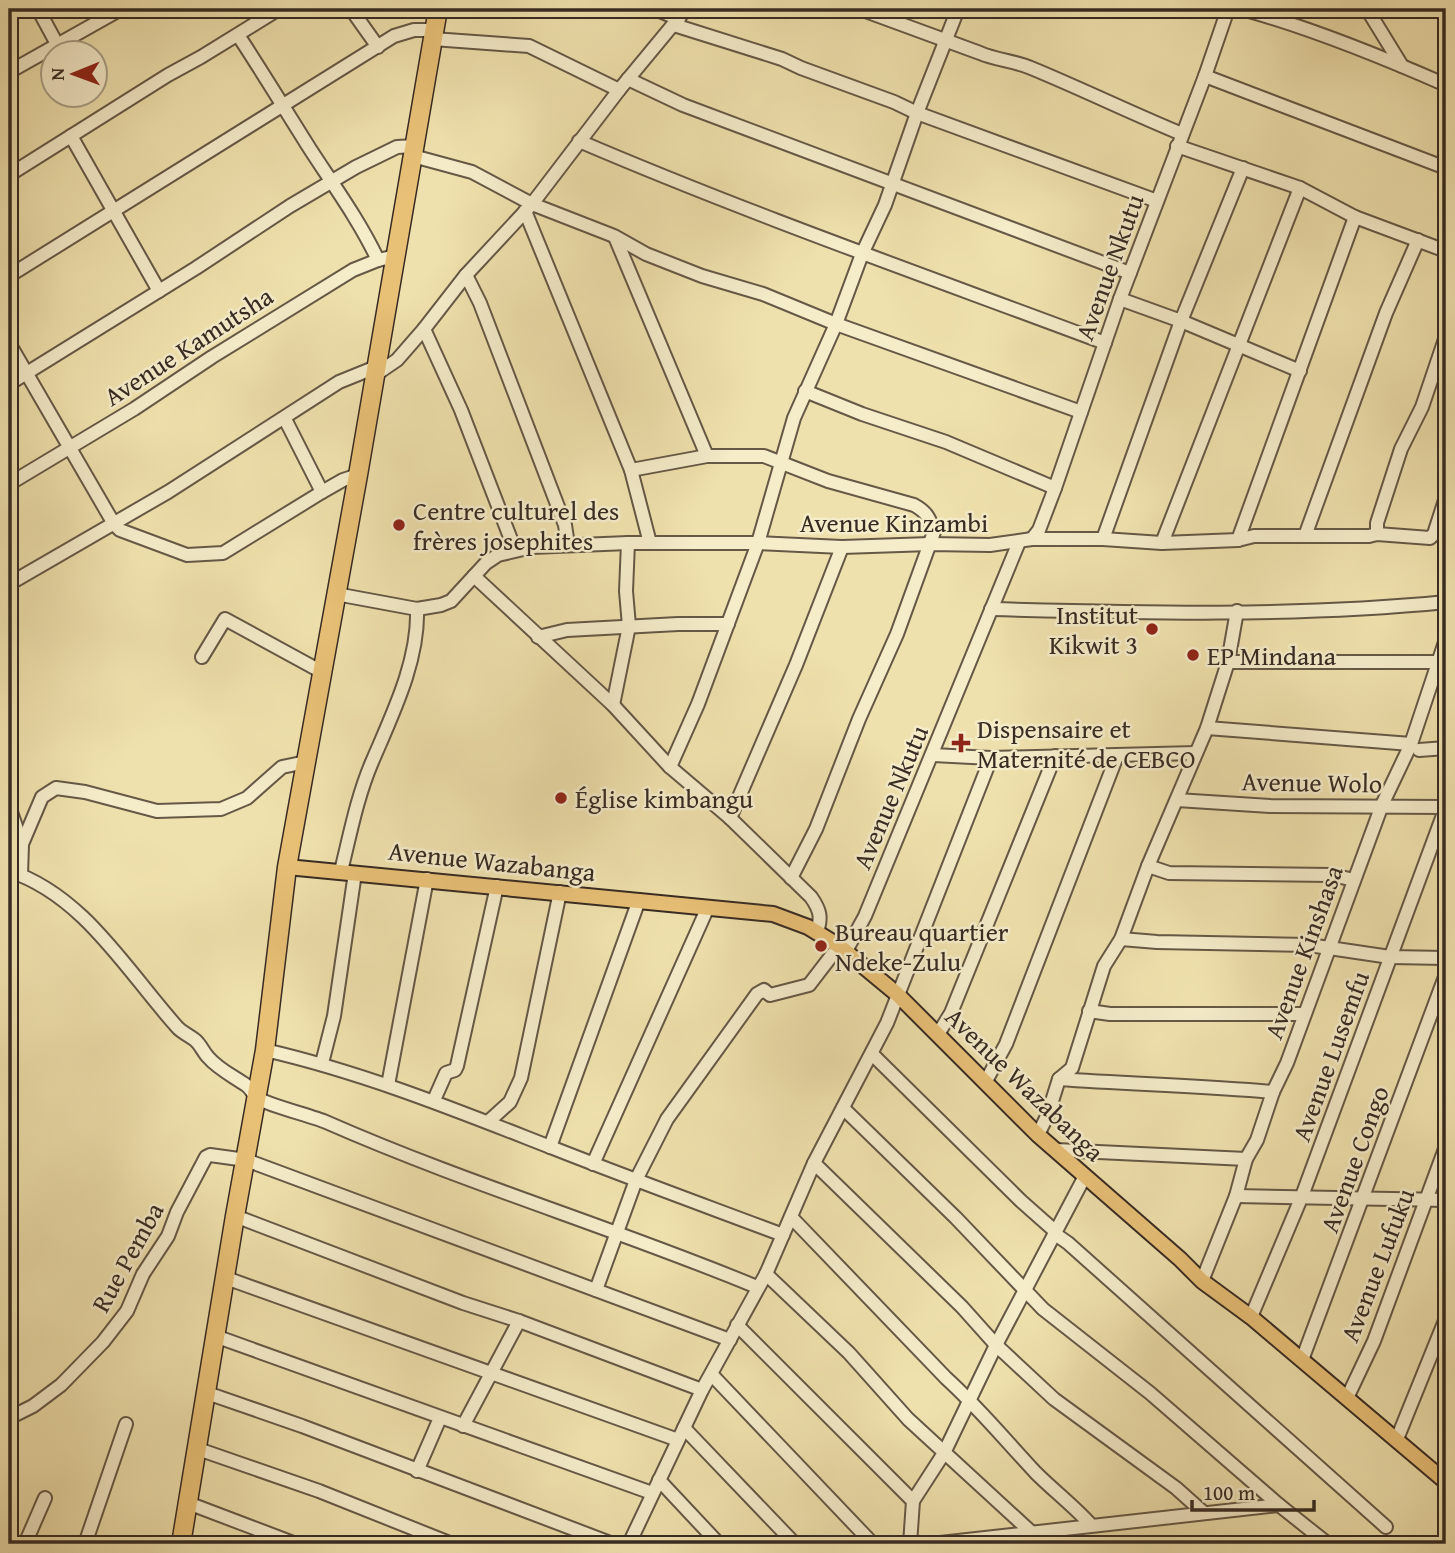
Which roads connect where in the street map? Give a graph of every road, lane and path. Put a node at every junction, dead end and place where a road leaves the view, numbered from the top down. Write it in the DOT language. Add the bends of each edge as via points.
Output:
graph roads {
  1 [pos="38,9"];
  2 [pos="121,9"];
  3 [pos="279,9"];
  4 [pos="351,9"];
  5 [pos="438,9"];
  6 [pos="656,9"];
  7 [pos="860,9"];
  8 [pos="958,9"];
  9 [pos="1228,9"];
  10 [pos="1247,9"];
  11 [pos="1367,9"];
  12 [pos="680,18"];
  13 [pos="238,35"];
  14 [pos="433,35"];
  15 [pos="54,38"];
  16 [pos="72,38"];
  17 [pos="947,39"];
  18 [pos="378,47"];
  19 [pos="38,57"];
  20 [pos="1402,66"];
  21 [pos="9,72"];
  22 [pos="1205,76"];
  23 [pos="628,79"];
  24 [pos="1446,85"];
  25 [pos="619,90"];
  26 [pos="284,106"];
  27 [pos="917,113"];
  28 [pos="71,136"];
  29 [pos="1180,140"];
  30 [pos="579,141"];
  31 [pos="414,151"];
  32 [pos="1243,168"];
  33 [pos="1446,168"];
  34 [pos="9,175"];
  35 [pos="332,182"];
  36 [pos="891,184"];
  37 [pos="1300,188"];
  38 [pos="1157,201"];
  39 [pos="529,208"];
  40 [pos="113,211"];
  41 [pos="1355,217"];
  42 [pos="614,236"];
  43 [pos="1418,240"];
  44 [pos="1446,251"];
  45 [pos="862,254"];
  46 [pos="396,256"];
  47 [pos="378,260"];
  48 [pos="1130,273"];
  49 [pos="466,275"];
  50 [pos="9,276"];
  51 [pos="159,291"];
  52 [pos="1120,299"];
  53 [pos="1181,321"];
  54 [pos="836,324"];
  55 [pos="424,329"];
  56 [pos="1446,336"];
  57 [pos="9,343"];
  58 [pos="1105,343"];
  59 [pos="1240,347"];
  60 [pos="376,371"];
  61 [pos="1300,372"];
  62 [pos="26,373"];
  63 [pos="9,384"];
  64 [pos="805,391"];
  65 [pos="1081,412"];
  66 [pos="285,419"];
  67 [pos="69,448"];
  68 [pos="707,456"];
  69 [pos="783,463"];
  70 [pos="631,470"];
  71 [pos="358,475"];
  72 [pos="9,484"];
  73 [pos="1055,488"];
  74 [pos="322,492"];
  75 [pos="1446,497"];
  76 [pos="114,524"];
  77 [pos="1377,534"];
  78 [pos="1305,536"];
  79 [pos="1103,539"];
  80 [pos="1238,540"];
  81 [pos="1026,541"];
  82 [pos="650,543"];
  83 [pos="758,543"];
  84 [pos="628,544"];
  85 [pos="930,544"];
  86 [pos="1162,544"];
  87 [pos="568,545"];
  88 [pos="842,547"];
  89 [pos="516,550"];
  90 [pos="474,576"];
  91 [pos="9,584"];
  92 [pos="336,594"];
  93 [pos="1446,602"];
  94 [pos="417,609"];
  95 [pos="991,610"];
  96 [pos="1237,611"];
  97 [pos="728,624"];
  98 [pos="629,626"];
  99 [pos="538,637"];
  100 [pos="1446,639"];
  101 [pos="202,657"];
  102 [pos="1228,662"];
  103 [pos="1438,662"];
  104 [pos="322,672"];
  105 [pos="1431,687"];
  106 [pos="1446,687"];
  107 [pos="613,705"];
  108 [pos="1207,728"];
  109 [pos="1415,747"];
  110 [pos="1446,748"];
  111 [pos="1196,753"];
  112 [pos="933,755"];
  113 [pos="1055,757"];
  114 [pos="1117,757"];
  115 [pos="991,758"];
  116 [pos="306,762"];
  117 [pos="670,767"];
  118 [pos="1177,800"];
  119 [pos="1382,805"];
  120 [pos="9,806"];
  121 [pos="1446,807"];
  122 [pos="730,818"];
  123 [pos="22,844"];
  124 [pos="1148,866"];
  125 [pos="287,867"];
  126 [pos="348,872"];
  127 [pos="15,873"];
  128 [pos="791,878"];
  129 [pos="427,879"];
  130 [pos="1354,880"];
  131 [pos="497,886"];
  132 [pos="560,892"];
  133 [pos="639,900"];
  134 [pos="708,907"];
  135 [pos="817,932"];
  136 [pos="1121,939"];
  137 [pos="842,949"];
  138 [pos="1330,949"];
  139 [pos="1390,957"];
  140 [pos="1446,958"];
  141 [pos="1446,974"];
  142 [pos="897,994"];
  143 [pos="1089,1011"];
  144 [pos="1304,1014"];
  145 [pos="938,1034"];
  146 [pos="265,1050"];
  147 [pos="872,1054"];
  148 [pos="322,1063"];
  149 [pos="1059,1079"];
  150 [pos="986,1081"];
  151 [pos="388,1085"];
  152 [pos="1273,1092"];
  153 [pos="257,1098"];
  154 [pos="434,1100"];
  155 [pos="843,1108"];
  156 [pos="488,1122"];
  157 [pos="1038,1135"];
  158 [pos="1446,1146"];
  159 [pos="550,1147"];
  160 [pos="1056,1150"];
  161 [pos="1246,1159"];
  162 [pos="246,1160"];
  163 [pos="814,1163"];
  164 [pos="593,1164"];
  165 [pos="1085,1177"];
  166 [pos="636,1180"];
  167 [pos="1236,1196"];
  168 [pos="1302,1196"];
  169 [pos="1364,1199"];
  170 [pos="1426,1199"];
  171 [pos="1446,1200"];
  172 [pos="235,1216"];
  173 [pos="791,1217"];
  174 [pos="615,1231"];
  175 [pos="1055,1233"];
  176 [pos="783,1234"];
  177 [pos="766,1274"];
  178 [pos="226,1278"];
  179 [pos="1202,1281"];
  180 [pos="757,1287"];
  181 [pos="596,1290"];
  182 [pos="1026,1290"];
  183 [pos="1251,1318"];
  184 [pos="1446,1318"];
  185 [pos="519,1321"];
  186 [pos="737,1325"];
  187 [pos="215,1336"];
  188 [pos="730,1340"];
  189 [pos="996,1345"];
  190 [pos="1302,1360"];
  191 [pos="491,1374"];
  192 [pos="712,1375"];
  193 [pos="702,1390"];
  194 [pos="207,1393"];
  195 [pos="1347,1398"];
  196 [pos="969,1399"];
  197 [pos="9,1418"];
  198 [pos="440,1418"];
  199 [pos="126,1424"];
  200 [pos="463,1426"];
  201 [pos="681,1434"];
  202 [pos="1397,1439"];
  203 [pos="198,1449"];
  204 [pos="944,1453"];
  205 [pos="417,1471"];
  206 [pos="1445,1477"];
  207 [pos="659,1480"];
  208 [pos="652,1493"];
  209 [pos="45,1498"];
  210 [pos="913,1501"];
  211 [pos="188,1503"];
  212 [pos="1279,1505"];
  213 [pos="1204,1513"];
  214 [pos="1091,1525"];
  215 [pos="1386,1527"];
  216 [pos="1057,1529"];
  217 [pos="1031,1532"];
  218 [pos="25,1544"];
  219 [pos="85,1544"];
  220 [pos="181,1544"];
  221 [pos="296,1544"];
  222 [pos="452,1544"];
  223 [pos="613,1544"];
  224 [pos="629,1544"];
  225 [pos="719,1544"];
  226 [pos="795,1544"];
  227 [pos="873,1544"];
  228 [pos="910,1544"];
  229 [pos="930,1544"];
  230 [pos="1057,1544"];
  231 [pos="1328,1544"];
  1 -- 15 [label="street"];
  2 -- 16 [label="street"];
  3 -- 13 [label="street"];
  4 -- 18 [label="street"];
  5 -- 14 [label="highway"];
  6 -- 12 [label="street"];
  7 -- 17 [label="street"];
  8 -- 17 [label="street"];
  9 -- 22 [label="street, Avenue Nkutu"];
  10 -- 20 [label="street"];
  11 -- 20 [label="street"];
  12 -- 23 [label="street"];
  12 -- 27 [label="street"];
  13 -- 26 [label="street"];
  13 -- 28 [label="street"];
  14 -- 18 [label="street" via="402,32"];
  14 -- 25 [label="street" via="529,46"];
  14 -- 31 [label="highway"];
  17 -- 27 [label="street"];
  17 -- 29 [label="street" via="1031,68"];
  18 -- 26 [label="street"];
  19 -- 21 [label="street"];
  20 -- 24 [label="street"];
  22 -- 29 [label="street, Avenue Nkutu"];
  22 -- 33 [label="street"];
  23 -- 25 [label="street"];
  23 -- 36 [label="street" via="683,105"];
  25 -- 30 [label="street"];
  26 -- 35 [label="street"];
  26 -- 40 [label="street"];
  27 -- 36 [label="street"];
  27 -- 38 [label="street"];
  28 -- 34 [label="street"];
  28 -- 40 [label="street"];
  29 -- 32 [label="street"];
  29 -- 38 [label="street, Avenue Nkutu"];
  30 -- 39 [label="street"];
  30 -- 45 [label="street"];
  31 -- 35 [label="street" via="397,147 382,152"];
  31 -- 39 [label="street" via="472,172"];
  31 -- 46 [label="highway"];
  32 -- 37 [label="street"];
  32 -- 53 [label="street"];
  35 -- 47 [label="street"];
  35 -- 51 [label="street"];
  36 -- 45 [label="street"];
  36 -- 48 [label="street"];
  37 -- 41 [label="street"];
  37 -- 59 [label="street"];
  38 -- 48 [label="street, Avenue Nkutu"];
  39 -- 42 [label="street"];
  39 -- 49 [label="street"];
  39 -- 70 [label="street"];
  40 -- 50 [label="street"];
  40 -- 51 [label="street"];
  41 -- 43 [label="street"];
  41 -- 61 [label="street"];
  42 -- 54 [label="street" via="646,254"];
  42 -- 68 [label="street"];
  43 -- 44 [label="street"];
  43 -- 78 [label="street" via="1386,313"];
  45 -- 54 [label="street"];
  45 -- 58 [label="street"];
  46 -- 47 [label="street, Avenue Kamutsha"];
  46 -- 60 [label="highway"];
  47 -- 67 [label="street, Avenue Kamutsha" via="353,270"];
  48 -- 52 [label="street, Avenue Nkutu"];
  49 -- 55 [label="street"];
  49 -- 87 [label="street" via="565,524"];
  51 -- 62 [label="street"];
  52 -- 53 [label="street"];
  52 -- 58 [label="street, Avenue Nkutu"];
  53 -- 59 [label="street"];
  53 -- 79 [label="street"];
  54 -- 64 [label="street"];
  54 -- 65 [label="street"];
  55 -- 60 [label="street" via="397,360"];
  55 -- 89 [label="street"];
  56 -- 77 [label="street" via="1422,407 1401,449"];
  57 -- 62 [label="street"];
  58 -- 65 [label="street, Avenue Nkutu"];
  59 -- 61 [label="street"];
  59 -- 86 [label="street"];
  60 -- 66 [label="street" via="339,382"];
  60 -- 71 [label="highway"];
  61 -- 80 [label="street"];
  62 -- 63 [label="street"];
  62 -- 67 [label="street"];
  64 -- 69 [label="street"];
  64 -- 73 [label="street"];
  65 -- 73 [label="street, Avenue Nkutu"];
  66 -- 74 [label="street"];
  66 -- 76 [label="street"];
  67 -- 72 [label="street, Avenue Kamutsha"];
  67 -- 76 [label="street"];
  68 -- 69 [label="street" via="764,456"];
  68 -- 70 [label="street"];
  69 -- 83 [label="street"];
  69 -- 85 [label="street" via="924,510 934,533"];
  70 -- 82 [label="street"];
  71 -- 74 [label="street"];
  71 -- 92 [label="highway"];
  73 -- 81 [label="street, Avenue Nkutu" via="1039,530"];
  74 -- 76 [label="street" via="223,553 187,555"];
  75 -- 77 [label="street, Avenue Kinzambi" via="1430,538"];
  76 -- 91 [label="street"];
  77 -- 78 [label="street, Avenue Kinzambi"];
  78 -- 80 [label="street, Avenue Kinzambi"];
  79 -- 81 [label="street, Avenue Kinzambi"];
  79 -- 86 [label="street, Avenue Kinzambi"];
  80 -- 86 [label="street, Avenue Kinzambi"];
  81 -- 85 [label="street, Avenue Kinzambi"];
  81 -- 95 [label="street, Avenue Nkutu"];
  82 -- 83 [label="street, Avenue Kinzambi"];
  82 -- 84 [label="street, Avenue Kinzambi"];
  83 -- 88 [label="street, Avenue Kinzambi"];
  83 -- 97 [label="street"];
  84 -- 87 [label="street, Avenue Kinzambi"];
  84 -- 98 [label="street"];
  85 -- 88 [label="street, Avenue Kinzambi"];
  85 -- 128 [label="street" via="816,829"];
  87 -- 89 [label="street, Avenue Kinzambi"];
  88 -- 122 [label="street"];
  89 -- 90 [label="street, Avenue Kinzambi" via="498,555"];
  90 -- 94 [label="street, Avenue Kinzambi" via="451,601"];
  90 -- 99 [label="street"];
  92 -- 94 [label="street, Avenue Kinzambi"];
  92 -- 104 [label="highway"];
  93 -- 96 [label="street" via="1350,610"];
  94 -- 126 [label="street" via="400,698 367,775"];
  95 -- 96 [label="street"];
  95 -- 112 [label="street, Avenue Nkutu"];
  96 -- 102 [label="street"];
  97 -- 98 [label="street"];
  97 -- 117 [label="street"];
  98 -- 99 [label="street"];
  98 -- 107 [label="street"];
  99 -- 107 [label="street"];
  100 -- 103 [label="street, Avenue Kinshasa"];
  101 -- 104 [label="street" via="225,619"];
  102 -- 103 [label="street"];
  102 -- 108 [label="street"];
  103 -- 105 [label="street, Avenue Kinshasa"];
  104 -- 116 [label="highway"];
  105 -- 106 [label="street"];
  105 -- 109 [label="street, Avenue Kinshasa"];
  107 -- 117 [label="street"];
  108 -- 109 [label="street"];
  108 -- 111 [label="street"];
  109 -- 110 [label="street"];
  109 -- 119 [label="street, Avenue Kinshasa"];
  111 -- 114 [label="street"];
  111 -- 118 [label="street"];
  112 -- 115 [label="street"];
  112 -- 137 [label="street, Avenue Nkutu" via="865,916"];
  113 -- 114 [label="street"];
  113 -- 115 [label="street"];
  113 -- 145 [label="street" via="962,988"];
  114 -- 150 [label="street" via="1006,1044"];
  115 -- 142 [label="street"];
  116 -- 123 [label="street" via="282,767 247,798 221,809 157,811 56,789 42,797"];
  116 -- 125 [label="highway"];
  117 -- 122 [label="street"];
  118 -- 119 [label="street, Avenue Wolo" via="1270,806"];
  118 -- 124 [label="street"];
  119 -- 121 [label="street, Avenue Wolo"];
  119 -- 130 [label="street, Avenue Kinshasa"];
  120 -- 123 [label="street"];
  121 -- 139 [label="street, Avenue Lusemfu"];
  122 -- 128 [label="street"];
  123 -- 127 [label="street"];
  124 -- 130 [label="street" via="1169,873 1332,875"];
  124 -- 136 [label="street"];
  125 -- 126 [label="main road, Avenue Wazabanga"];
  125 -- 146 [label="highway"];
  126 -- 129 [label="main road, Avenue Wazabanga"];
  126 -- 148 [label="street" via="334,1016"];
  127 -- 153 [label="street" via="84,919 180,1030 194,1039 207,1057 249,1086"];
  128 -- 135 [label="street" via="819,908"];
  129 -- 131 [label="main road, Avenue Wazabanga"];
  129 -- 151 [label="street"];
  130 -- 138 [label="street, Avenue Kinshasa"];
  131 -- 132 [label="main road, Avenue Wazabanga"];
  131 -- 154 [label="street" via="456,1070 446,1073"];
  132 -- 133 [label="main road, Avenue Wazabanga"];
  132 -- 156 [label="street" via="521,1078 510,1102"];
  133 -- 134 [label="main road, Avenue Wazabanga"];
  133 -- 159 [label="street"];
  134 -- 135 [label="main road, Avenue Wazabanga" via="773,914"];
  134 -- 164 [label="street"];
  135 -- 137 [label="main road, Avenue Wazabanga"];
  136 -- 138 [label="street"];
  136 -- 143 [label="street" via="1104,966"];
  137 -- 142 [label="main road, Avenue Wazabanga"];
  137 -- 166 [label="street, Avenue Nkutu" via="809,985 770,995 764,989 757,994 667,1119"];
  138 -- 139 [label="street"];
  138 -- 144 [label="street, Avenue Kinshasa"];
  139 -- 140 [label="street"];
  139 -- 168 [label="street, Avenue Lusemfu"];
  141 -- 169 [label="street, Avenue Congo"];
  142 -- 145 [label="main road, Avenue Wazabanga"];
  142 -- 147 [label="street"];
  143 -- 144 [label="street"];
  143 -- 149 [label="street" via="1072,1068"];
  144 -- 152 [label="street, Avenue Kinshasa"];
  145 -- 150 [label="main road, Avenue Wazabanga"];
  146 -- 148 [label="street"];
  146 -- 153 [label="highway"];
  147 -- 155 [label="street"];
  147 -- 175 [label="street"];
  148 -- 151 [label="street"];
  149 -- 152 [label="street"];
  149 -- 157 [label="street"];
  150 -- 157 [label="main road, Avenue Wazabanga"];
  151 -- 154 [label="street"];
  152 -- 161 [label="street, Avenue Kinshasa"];
  153 -- 162 [label="highway"];
  153 -- 174 [label="street"];
  154 -- 156 [label="street"];
  155 -- 163 [label="street"];
  155 -- 182 [label="street"];
  156 -- 159 [label="street"];
  157 -- 160 [label="main road, Avenue Wazabanga"];
  158 -- 170 [label="street, Avenue Lufuku"];
  159 -- 164 [label="street"];
  160 -- 161 [label="street"];
  160 -- 165 [label="main road, Avenue Wazabanga"];
  161 -- 167 [label="street, Avenue Kinshasa"];
  162 -- 172 [label="highway"];
  162 -- 181 [label="street"];
  162 -- 197 [label="street, Rue Pemba" via="215,1154 206,1157 127,1311 61,1385"];
  163 -- 173 [label="street"];
  163 -- 189 [label="street"];
  164 -- 166 [label="street"];
  165 -- 175 [label="street"];
  165 -- 179 [label="main road, Avenue Wazabanga"];
  166 -- 174 [label="street, Avenue Nkutu"];
  166 -- 176 [label="street"];
  167 -- 168 [label="street"];
  167 -- 179 [label="street, Avenue Kinshasa"];
  168 -- 169 [label="street"];
  168 -- 183 [label="street, Avenue Lusemfu"];
  169 -- 170 [label="street"];
  169 -- 190 [label="street, Avenue Congo"];
  170 -- 171 [label="street"];
  170 -- 195 [label="street, Avenue Lufuku" via="1374,1341"];
  172 -- 178 [label="highway"];
  172 -- 185 [label="street"];
  173 -- 176 [label="street"];
  173 -- 196 [label="street"];
  174 -- 180 [label="street"];
  174 -- 181 [label="street, Avenue Nkutu"];
  175 -- 182 [label="street"];
  175 -- 215 [label="street"];
  176 -- 177 [label="street"];
  177 -- 180 [label="street"];
  177 -- 204 [label="street"];
  178 -- 187 [label="highway"];
  178 -- 191 [label="street"];
  179 -- 183 [label="main road, Avenue Wazabanga"];
  180 -- 186 [label="street"];
  181 -- 188 [label="street"];
  182 -- 189 [label="street"];
  182 -- 212 [label="street" via="1042,1309 1150,1393"];
  183 -- 190 [label="main road, Avenue Wazabanga"];
  184 -- 202 [label="street"];
  185 -- 191 [label="street"];
  185 -- 193 [label="street"];
  186 -- 188 [label="street"];
  186 -- 210 [label="street"];
  187 -- 194 [label="highway"];
  187 -- 198 [label="street"];
  188 -- 192 [label="street"];
  189 -- 196 [label="street"];
  189 -- 213 [label="street" via="1054,1399"];
  190 -- 195 [label="main road, Avenue Wazabanga"];
  191 -- 200 [label="street"];
  191 -- 201 [label="street"];
  192 -- 193 [label="street"];
  192 -- 227 [label="street"];
  193 -- 201 [label="street"];
  194 -- 203 [label="highway"];
  194 -- 205 [label="street"];
  195 -- 202 [label="main road, Avenue Wazabanga"];
  196 -- 204 [label="street"];
  196 -- 214 [label="street"];
  198 -- 200 [label="street"];
  198 -- 205 [label="street"];
  199 -- 219 [label="street"];
  200 -- 208 [label="street"];
  201 -- 207 [label="street"];
  201 -- 226 [label="street"];
  202 -- 206 [label="main road, Avenue Wazabanga"];
  203 -- 211 [label="highway"];
  203 -- 222 [label="street"];
  204 -- 210 [label="street"];
  204 -- 217 [label="street"];
  205 -- 223 [label="street"];
  207 -- 208 [label="street"];
  207 -- 225 [label="street"];
  208 -- 224 [label="street"];
  209 -- 218 [label="street"];
  210 -- 228 [label="street"];
  211 -- 220 [label="highway"];
  211 -- 221 [label="street"];
  212 -- 213 [label="street"];
  212 -- 231 [label="street"];
  213 -- 214 [label="street"];
  214 -- 216 [label="street"];
  216 -- 217 [label="street"];
  216 -- 230 [label="street"];
  217 -- 229 [label="street"];
}
